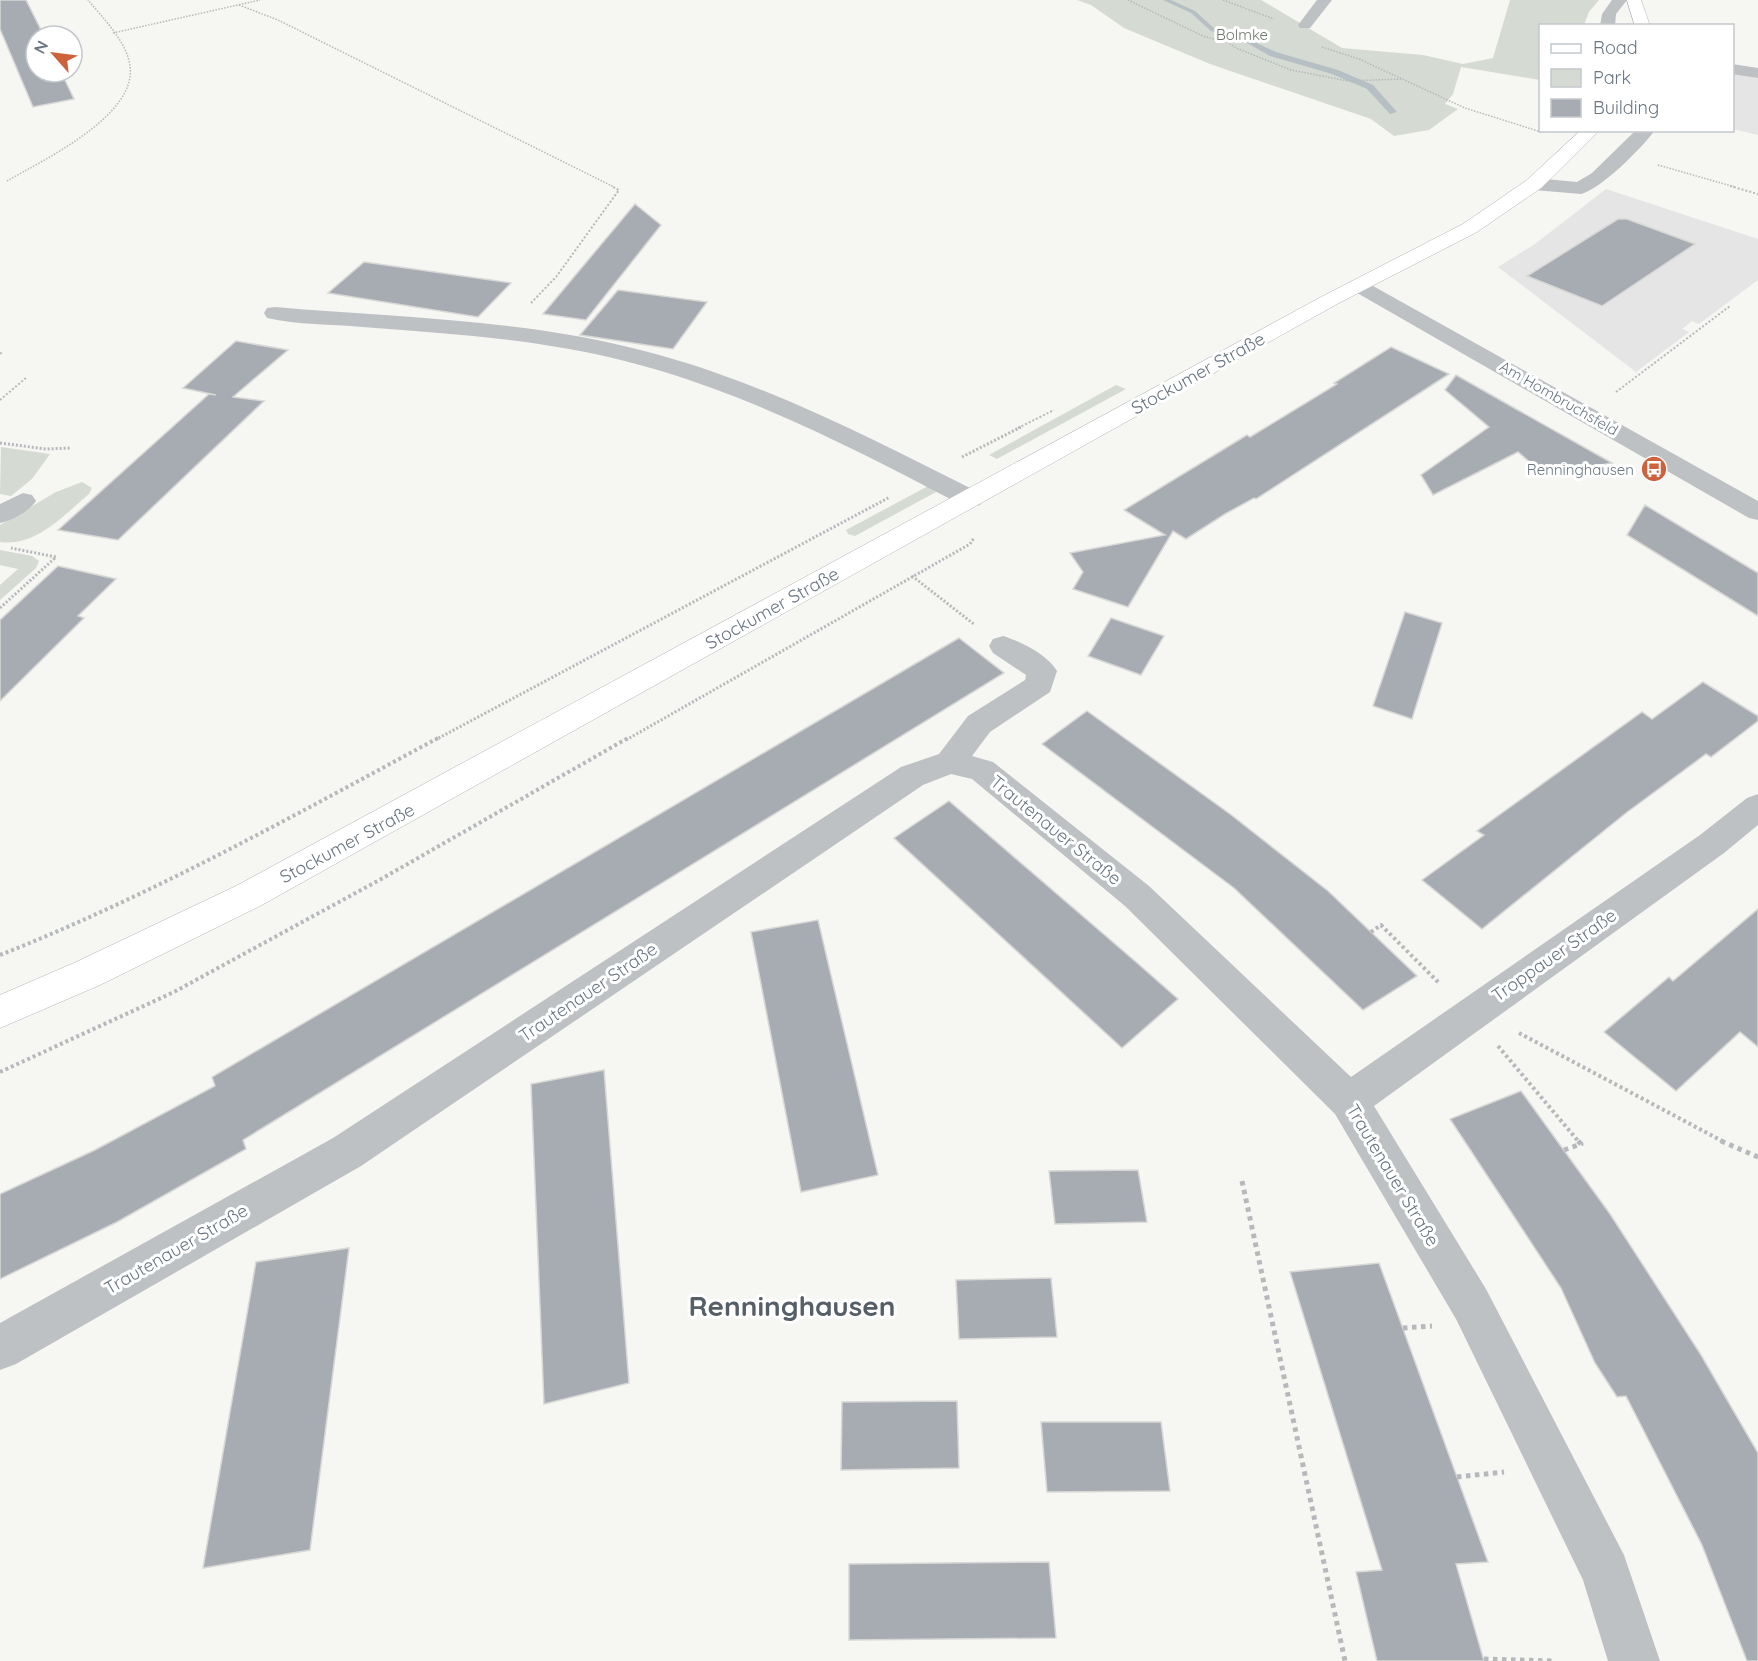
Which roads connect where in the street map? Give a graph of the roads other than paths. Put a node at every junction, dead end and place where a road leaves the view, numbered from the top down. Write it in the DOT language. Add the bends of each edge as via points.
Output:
graph roads {
  1 [pos="1325,0"];
  2 [pos="1620,0"];
  3 [pos="1634,0"];
  4 [pos="1607,24"];
  5 [pos="1642,24"];
  6 [pos="1305,25"];
  7 [pos="1734,64"];
  8 [pos="1758,68"];
  9 [pos="1734,69"];
  10 [pos="1758,73"];
  11 [pos="1590,132"];
  12 [pos="1645,132"];
  13 [pos="1534,184"];
  14 [pos="1359,286"];
  15 [pos="274,313"];
  16 [pos="971,499"];
  17 [pos="23,501"];
  18 [pos="1758,512"];
  19 [pos="0,515"];
  20 [pos="1003,646"];
  21 [pos="950,762"];
  22 [pos="1758,807"];
  23 [pos="0,1012"];
  24 [pos="1349,1101"];
  25 [pos="0,1348"];
  26 [pos="1634,1661"];
  1 -- 6 [label="street"];
  2 -- 4 [label="street" via="1609,14"];
  3 -- 5 [label="main road"];
  7 -- 8 [label="street"];
  9 -- 10 [label="street"];
  11 -- 13 [label="main road, Stockumer Straße"];
  12 -- 13 [label="street" via="1581,188"];
  13 -- 14 [label="main road, Stockumer Straße" via="1470,228"];
  14 -- 16 [label="main road, Stockumer Straße"];
  14 -- 18 [label="street, Am Hombruchsfeld"];
  15 -- 16 [label="street" via="595,346 663,364 753,394"];
  16 -- 23 [label="main road, Stockumer Straße" via="249,896"];
  17 -- 19 [label="street"];
  20 -- 21 [label="street" via="1042,671 1039,685 979,724"];
  21 -- 24 [label="street, Trautenauer Straße" via="982,770 1137,896"];
  21 -- 25 [label="street, Trautenauer Straße" via="912,776 347,1152"];
  22 -- 24 [label="street, Troppauer Straße" via="1712,844"];
  24 -- 26 [label="street, Trautenauer Straße" via="1471,1304 1606,1573"];
}
